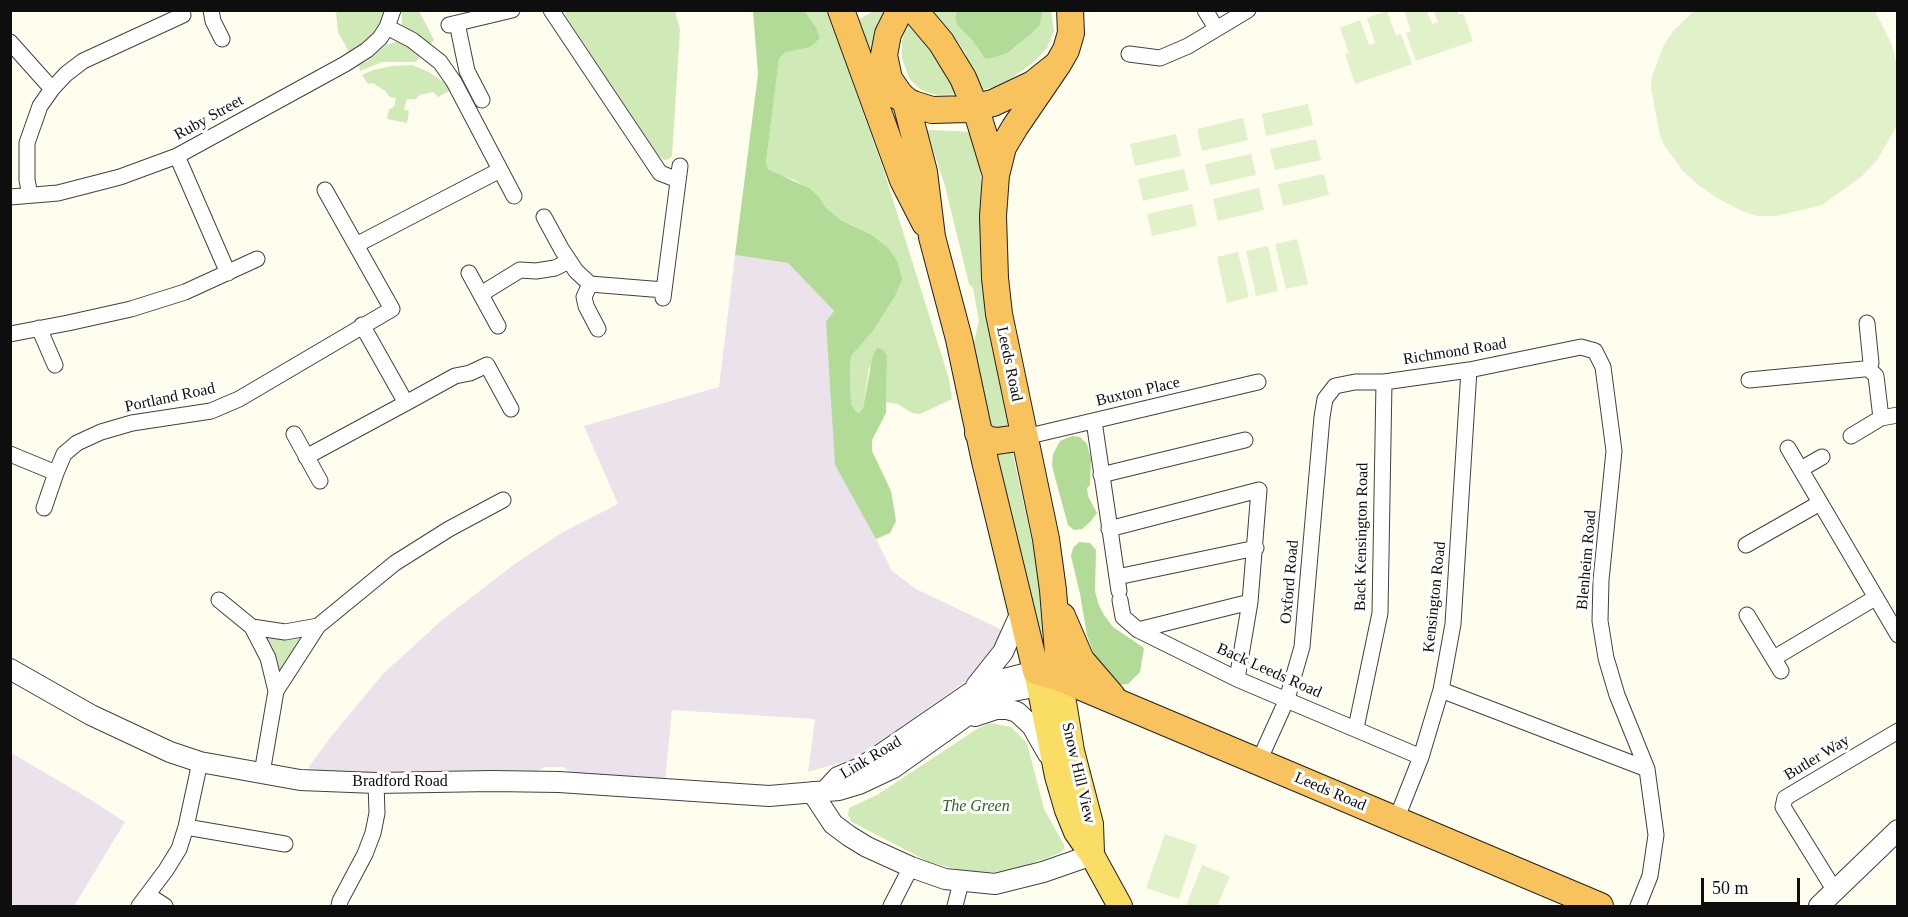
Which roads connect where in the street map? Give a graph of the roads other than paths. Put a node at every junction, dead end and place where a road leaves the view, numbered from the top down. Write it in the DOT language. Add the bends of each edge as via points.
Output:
graph roads {
  1 [pos="211,10"];
  2 [pos="393,10"];
  3 [pos="512,10"];
  4 [pos="550,10"];
  5 [pos="841,10"];
  6 [pos="900,10"];
  7 [pos="914,10"];
  8 [pos="1205,10"];
  9 [pos="1248,10"];
  10 [pos="1073,13"];
  11 [pos="183,15"];
  12 [pos="387,27"];
  13 [pos="1216,28"];
  14 [pos="222,39"];
  15 [pos="10,42"];
  16 [pos="1129,54"];
  17 [pos="1058,64"];
  18 [pos="868,81"];
  19 [pos="52,88"];
  20 [pos="905,99"];
  21 [pos="482,100"];
  22 [pos="975,108"];
  23 [pos="177,156"];
  24 [pos="500,170"];
  25 [pos="996,175"];
  26 [pos="325,190"];
  27 [pos="30,195"];
  28 [pos="514,196"];
  29 [pos="10,197"];
  30 [pos="544,217"];
  31 [pos="932,237"];
  32 [pos="356,245"];
  33 [pos="257,259"];
  34 [pos="569,261"];
  35 [pos="228,273"];
  36 [pos="470,273"];
  37 [pos="590,284"];
  38 [pos="481,294"];
  39 [pos="1867,323"];
  40 [pos="362,326"];
  41 [pos="498,326"];
  42 [pos="39,328"];
  43 [pos="598,329"];
  44 [pos="10,333"];
  45 [pos="1595,351"];
  46 [pos="55,366"];
  47 [pos="1869,369"];
  48 [pos="1469,370"];
  49 [pos="1749,380"];
  50 [pos="1258,382"];
  51 [pos="1384,382"];
  52 [pos="1324,399"];
  53 [pos="406,403"];
  54 [pos="511,408"];
  55 [pos="1898,414"];
  56 [pos="1881,418"];
  57 [pos="1094,421"];
  58 [pos="978,433"];
  59 [pos="294,434"];
  60 [pos="1025,436"];
  61 [pos="1851,436"];
  62 [pos="1245,440"];
  63 [pos="1788,448"];
  64 [pos="10,454"];
  65 [pos="306,456"];
  66 [pos="1822,457"];
  67 [pos="1801,469"];
  68 [pos="56,473"];
  69 [pos="1101,476"];
  70 [pos="320,481"];
  71 [pos="503,500"];
  72 [pos="1820,503"];
  73 [pos="44,508"];
  74 [pos="1109,528"];
  75 [pos="1746,545"];
  76 [pos="1256,548"];
  77 [pos="1053,590"];
  78 [pos="1119,590"];
  79 [pos="1875,598"];
  80 [pos="219,600"];
  81 [pos="1250,602"];
  82 [pos="1022,610"];
  83 [pos="1747,615"];
  84 [pos="318,626"];
  85 [pos="252,627"];
  86 [pos="1138,630"];
  87 [pos="1898,635"];
  88 [pos="10,669"];
  89 [pos="1045,678"];
  90 [pos="1237,679"];
  91 [pos="1441,690"];
  92 [pos="276,691"];
  93 [pos="970,693"];
  94 [pos="1287,699"];
  95 [pos="1119,703"];
  96 [pos="953,725"];
  97 [pos="1356,728"];
  98 [pos="1898,731"];
  99 [pos="1421,757"];
  100 [pos="1259,761"];
  101 [pos="200,762"];
  102 [pos="1055,767"];
  103 [pos="1647,769"];
  104 [pos="262,773"];
  105 [pos="376,783"];
  106 [pos="819,791"];
  107 [pos="1396,820"];
  108 [pos="186,827"];
  109 [pos="1898,830"];
  110 [pos="285,844"];
  111 [pos="1092,855"];
  112 [pos="911,867"];
  113 [pos="961,882"];
  114 [pos="1835,891"];
  115 [pos="1570,900"];
  116 [pos="144,901"];
  117 [pos="165,906"];
  118 [pos="339,906"];
  119 [pos="891,906"];
  120 [pos="955,906"];
  121 [pos="1120,906"];
  122 [pos="1600,906"];
  123 [pos="1638,906"];
  124 [pos="1819,906"];
  1 -- 14 [label="street"];
  2 -- 12 [label="street, Ruby Street"];
  3 -- 21 [label="street" via="453,24 467,71"];
  4 -- 37 [label="street" via="660,173 679,173 664,294"];
  5 -- 18 [label="highway"];
  6 -- 20 [label="highway" via="888,33 884,55 889,79"];
  7 -- 22 [label="highway" via="949,53"];
  8 -- 13 [label="street"];
  9 -- 13 [label="street"];
  10 -- 17 [label="highway, Leeds Road" via="1069,42"];
  11 -- 19 [label="street" via="83,61"];
  12 -- 23 [label="street, Ruby Street" via="374,44 345,64"];
  12 -- 24 [label="street" via="440,62"];
  13 -- 16 [label="street" via="1160,58"];
  15 -- 19 [label="street"];
  17 -- 22 [label="highway" via="1024,89"];
  17 -- 25 [label="highway, Leeds Road" via="1008,139"];
  18 -- 20 [label="highway"];
  18 -- 31 [label="highway" via="903,180"];
  19 -- 27 [label="street" via="40,106 27,143"];
  20 -- 22 [label="highway" via="933,110"];
  20 -- 31 [label="highway" via="924,172"];
  22 -- 25 [label="highway"];
  23 -- 27 [label="street, Ruby Street" via="110,180 58,193"];
  23 -- 35 [label="street"];
  24 -- 28 [label="street"];
  24 -- 32 [label="street"];
  25 -- 60 [label="highway, Leeds Road" via="993,216 998,307"];
  26 -- 32 [label="street"];
  27 -- 29 [label="street, Ruby Street"];
  30 -- 34 [label="street"];
  31 -- 58 [label="highway"];
  32 -- 40 [label="street, Portland Road" via="392,309"];
  33 -- 35 [label="street"];
  34 -- 37 [label="street"];
  34 -- 38 [label="street" via="555,268 520,270"];
  35 -- 42 [label="street" via="131,309"];
  36 -- 38 [label="street"];
  37 -- 43 [label="street" via="584,297"];
  38 -- 41 [label="street"];
  39 -- 47 [label="street"];
  40 -- 53 [label="street"];
  40 -- 68 [label="street, Portland Road" via="211,411 132,423 77,443 64,454"];
  42 -- 44 [label="street"];
  42 -- 46 [label="street"];
  45 -- 48 [label="street, Richmond Road" via="1581,347"];
  45 -- 103 [label="street, Blenheim Road" via="1603,367 1614,451 1600,621 1617,695"];
  47 -- 49 [label="street"];
  47 -- 56 [label="street" via="1876,376"];
  48 -- 51 [label="street, Richmond Road"];
  48 -- 91 [label="street, Kensington Road" via="1453,624"];
  50 -- 57 [label="street, Buxton Place"];
  51 -- 52 [label="street, Richmond Road" via="1335,386"];
  51 -- 97 [label="street, Back Kensington Road" via="1380,613"];
  52 -- 94 [label="street, Oxford Road" via="1302,647"];
  53 -- 54 [label="street" via="455,376 487,365"];
  53 -- 65 [label="street"];
  55 -- 56 [label="street"];
  56 -- 61 [label="street"];
  57 -- 60 [label="street, Buxton Place"];
  57 -- 69 [label="street, Back Leeds Road"];
  58 -- 60 [label="highway" via="997,441"];
  58 -- 82 [label="highway"];
  59 -- 65 [label="street"];
  60 -- 77 [label="highway, Leeds Road"];
  62 -- 69 [label="street"];
  63 -- 67 [label="street"];
  64 -- 68 [label="street"];
  65 -- 70 [label="street"];
  66 -- 67 [label="street"];
  67 -- 72 [label="street"];
  68 -- 73 [label="street, Portland Road"];
  69 -- 74 [label="street, Back Leeds Road"];
  71 -- 84 [label="street" via="395,563"];
  72 -- 75 [label="street"];
  72 -- 79 [label="street"];
  74 -- 76 [label="street" via="1260,490"];
  74 -- 78 [label="street, Back Leeds Road"];
  76 -- 78 [label="street"];
  76 -- 81 [label="street"];
  77 -- 89 [label="highway, Leeds Road"];
  77 -- 95 [label="highway" via="1081,660"];
  78 -- 86 [label="street, Back Leeds Road" via="1123,617"];
  79 -- 83 [label="street" via="1777,665"];
  79 -- 87 [label="street"];
  80 -- 85 [label="street"];
  81 -- 86 [label="street"];
  81 -- 90 [label="street"];
  82 -- 89 [label="highway"];
  82 -- 93 [label="street" via="999,659"];
  84 -- 85 [label="street" via="285,632"];
  84 -- 92 [label="street"];
  85 -- 92 [label="street" via="267,658"];
  86 -- 90 [label="street, Back Leeds Road"];
  88 -- 101 [label="street, Bradford Road" via="140,739"];
  89 -- 93 [label="street, Link Road" via="996,681"];
  89 -- 95 [label="highway, Leeds Road"];
  89 -- 96 [label="street, Link Road" via="996,696"];
  89 -- 102 [label="main road, Snow Hill View"];
  89 -- 111 [label="main road, Snow Hill View" via="1072,751 1091,824"];
  90 -- 94 [label="street, Back Leeds Road"];
  91 -- 99 [label="street, Kensington Road"];
  91 -- 103 [label="street"];
  92 -- 104 [label="street"];
  93 -- 106 [label="street, Link Road" via="874,759"];
  94 -- 97 [label="street, Back Leeds Road"];
  94 -- 100 [label="street, Oxford Road"];
  95 -- 100 [label="highway, Leeds Road"];
  96 -- 102 [label="street" via="990,710 1014,711 1032,726"];
  96 -- 106 [label="street, Link Road" via="882,774 850,788"];
  97 -- 99 [label="street, Back Leeds Road"];
  98 -- 114 [label="street, Butler Way" via="1785,798 1783,807"];
  99 -- 107 [label="street, Kensington Road"];
  100 -- 107 [label="highway, Leeds Road"];
  101 -- 104 [label="street, Bradford Road"];
  101 -- 108 [label="street"];
  102 -- 111 [label="main road, Snow Hill View" via="1072,823"];
  103 -- 123 [label="street, Blenheim Road" via="1656,835 1650,876"];
  104 -- 105 [label="street, Bradford Road" via="300,780"];
  105 -- 106 [label="street, Bradford Road" via="558,782 769,796"];
  105 -- 118 [label="street" via="373,833"];
  106 -- 112 [label="street" via="854,838"];
  107 -- 115 [label="highway, Leeds Road"];
  108 -- 110 [label="street"];
  108 -- 116 [label="street" via="179,849"];
  109 -- 114 [label="street"];
  111 -- 113 [label="street" via="1010,882"];
  111 -- 121 [label="main road"];
  112 -- 113 [label="street"];
  112 -- 119 [label="street"];
  113 -- 120 [label="street"];
  114 -- 124 [label="street"];
  115 -- 122 [label="highway, Leeds Road"];
  116 -- 117 [label="street"];
}
